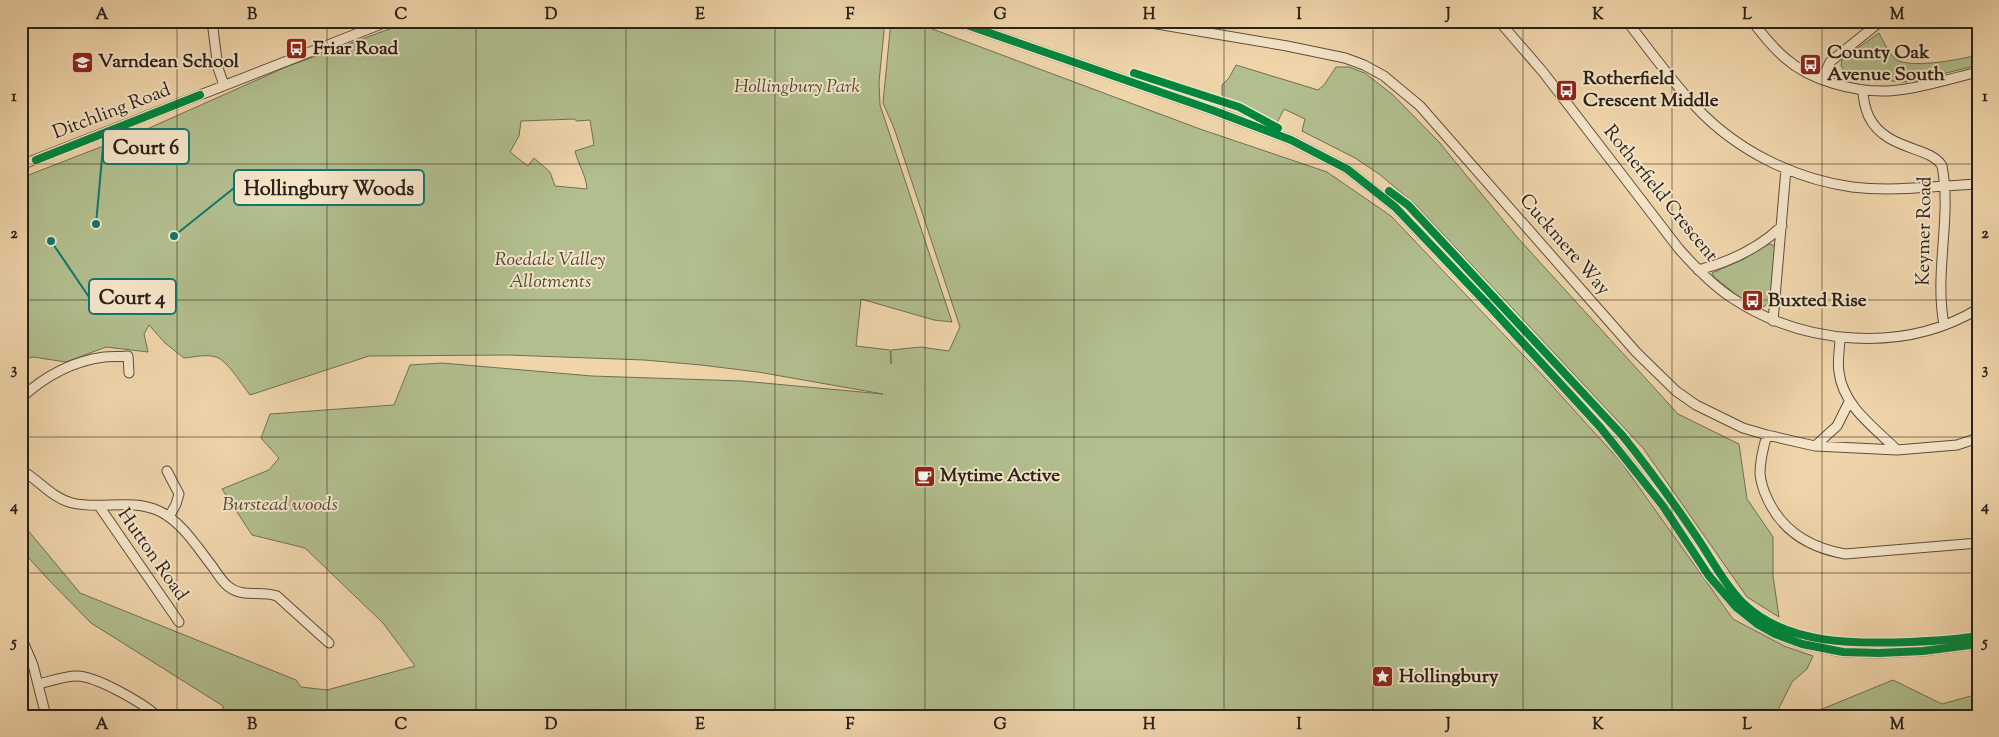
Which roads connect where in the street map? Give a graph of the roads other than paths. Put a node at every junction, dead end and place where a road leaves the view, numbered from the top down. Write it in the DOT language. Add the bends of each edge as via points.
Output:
graph roads {
  1 [pos="212,21"];
  2 [pos="389,21"];
  3 [pos="955,21"];
  4 [pos="1139,21"];
  5 [pos="1499,21"];
  6 [pos="1627,21"];
  7 [pos="1752,21"];
  8 [pos="1881,21"];
  9 [pos="372,24"];
  10 [pos="1978,72"];
  11 [pos="1822,79"];
  12 [pos="224,85"];
  13 [pos="1863,90"];
  14 [pos="21,165"];
  15 [pos="1786,169"];
  16 [pos="1978,184"];
  17 [pos="1944,186"];
  18 [pos="1782,226"];
  19 [pos="1698,270"];
  20 [pos="1978,309"];
  21 [pos="1773,320"];
  22 [pos="1944,325"];
  23 [pos="1840,337"];
  24 [pos="129,373"];
  25 [pos="21,398"];
  26 [pos="1849,402"];
  27 [pos="1767,436"];
  28 [pos="1978,438"];
  29 [pos="1815,446"];
  30 [pos="1897,450"];
  31 [pos="21,470"];
  32 [pos="168,471"];
  33 [pos="98,506"];
  34 [pos="169,517"];
  35 [pos="1978,543"];
  36 [pos="179,622"];
  37 [pos="21,638"];
  38 [pos="329,643"];
  39 [pos="1978,644"];
  40 [pos="39,684"];
  41 [pos="46,716"];
  42 [pos="157,716"];
  1 -- 12 [label="street" via="218,68"];
  2 -- 9 [label="street, Ditchling Road"];
  3 -- 39 [label="street" via="1212,110 1291,140 1347,169 1395,207 1600,427 1663,506 1709,576 1737,608 1757,624 1802,644 1843,652 1913,651"];
  4 -- 27 [label="street, Cuckmere Way" via="1328,54 1364,65 1384,76 1420,106 1622,337 1663,379 1696,404 1743,428"];
  5 -- 19 [label="street, Rotherfield Crescent" via="1543,72"];
  6 -- 15 [label="street" via="1697,108 1721,131"];
  7 -- 11 [label="street" via="1785,58"];
  8 -- 11 [label="street" via="1830,62"];
  9 -- 12 [label="street, Ditchling Road"];
  10 -- 13 [label="street" via="1907,88"];
  11 -- 13 [label="street"];
  12 -- 14 [label="street, Ditchling Road"];
  13 -- 17 [label="street, Keymer Road" via="1873,123 1894,142 1937,160 1943,168"];
  15 -- 17 [label="street" via="1852,187"];
  15 -- 18 [label="street"];
  16 -- 17 [label="street"];
  17 -- 22 [label="street, Keymer Road" via="1940,285"];
  18 -- 19 [label="street" via="1747,252"];
  18 -- 21 [label="street"];
  19 -- 21 [label="street, Rotherfield Crescent" via="1731,297"];
  20 -- 22 [label="street, Rotherfield Crescent"];
  21 -- 23 [label="street, Rotherfield Crescent" via="1809,332"];
  22 -- 23 [label="street, Rotherfield Crescent" via="1889,336"];
  23 -- 26 [label="street" via="1838,372"];
  24 -- 25 [label="street" via="128,356 95,359 54,374"];
  26 -- 29 [label="street" via="1838,426"];
  26 -- 30 [label="street"];
  27 -- 29 [label="street, Cuckmere Way"];
  27 -- 35 [label="street" via="1760,475 1766,494 1783,524 1809,543 1845,554"];
  28 -- 30 [label="street, Cuckmere Way" via="1957,445"];
  29 -- 30 [label="street, Cuckmere Way"];
  31 -- 33 [label="street" via="58,497"];
  32 -- 34 [label="street" via="178,494"];
  33 -- 34 [label="street" via="134,505"];
  33 -- 36 [label="street, Hutton Road"];
  34 -- 38 [label="street" via="193,541 228,586 236,592 277,596"];
  37 -- 40 [label="street"];
  40 -- 41 [label="street"];
  40 -- 42 [label="street" via="70,676 86,677 110,687"];
}
